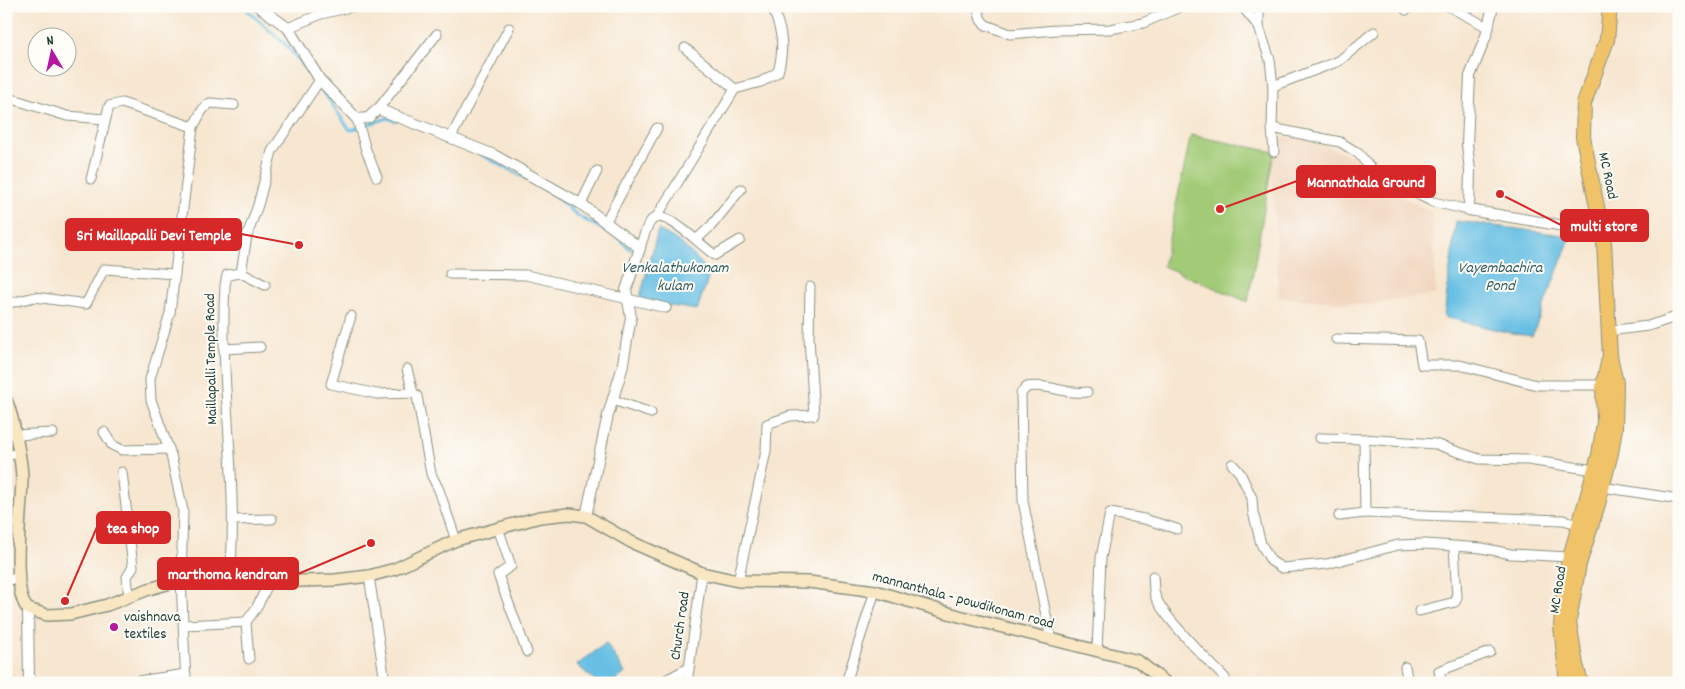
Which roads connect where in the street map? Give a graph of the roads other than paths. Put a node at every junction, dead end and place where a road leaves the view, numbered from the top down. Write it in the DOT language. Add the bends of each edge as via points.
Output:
graph roads {
  1 [pos="258,6"];
  2 [pos="355,6"];
  3 [pos="772,6"];
  4 [pos="977,6"];
  5 [pos="1182,6"];
  6 [pos="1242,6"];
  7 [pos="1259,6"];
  8 [pos="1448,6"];
  9 [pos="1493,6"];
  10 [pos="1610,6"];
  11 [pos="1259,27"];
  12 [pos="288,28"];
  13 [pos="509,28"];
  14 [pos="1489,28"];
  15 [pos="1374,32"];
  16 [pos="437,34"];
  17 [pos="685,48"];
  18 [pos="320,80"];
  19 [pos="1273,86"];
  20 [pos="735,89"];
  21 [pos="6,97"];
  22 [pos="234,104"];
  23 [pos="378,109"];
  24 [pos="105,119"];
  25 [pos="357,119"];
  26 [pos="193,127"];
  27 [pos="657,128"];
  28 [pos="1272,128"];
  29 [pos="451,137"];
  30 [pos="1274,152"];
  31 [pos="597,171"];
  32 [pos="377,177"];
  33 [pos="91,179"];
  34 [pos="741,189"];
  35 [pos="581,204"];
  36 [pos="1469,210"];
  37 [pos="656,218"];
  38 [pos="606,221"];
  39 [pos="1600,224"];
  40 [pos="697,239"];
  41 [pos="740,240"];
  42 [pos="640,248"];
  43 [pos="240,273"];
  44 [pos="175,274"];
  45 [pos="450,274"];
  46 [pos="264,285"];
  47 [pos="810,287"];
  48 [pos="626,300"];
  49 [pos="6,304"];
  50 [pos="666,308"];
  51 [pos="351,316"];
  52 [pos="1679,316"];
  53 [pos="1608,331"];
  54 [pos="1336,339"];
  55 [pos="260,348"];
  56 [pos="224,349"];
  57 [pos="1610,356"];
  58 [pos="407,369"];
  59 [pos="1603,385"];
  60 [pos="1087,392"];
  61 [pos="414,393"];
  62 [pos="6,400"];
  63 [pos="613,400"];
  64 [pos="651,413"];
  65 [pos="104,432"];
  66 [pos="53,433"];
  67 [pos="14,435"];
  68 [pos="1320,438"];
  69 [pos="1364,439"];
  70 [pos="169,449"];
  71 [pos="12,455"];
  72 [pos="1232,464"];
  73 [pos="1594,470"];
  74 [pos="122,472"];
  75 [pos="1602,487"];
  76 [pos="1679,498"];
  77 [pos="1365,513"];
  78 [pos="586,516"];
  79 [pos="1339,516"];
  80 [pos="272,519"];
  81 [pos="233,520"];
  82 [pos="1578,524"];
  83 [pos="498,528"];
  84 [pos="1177,529"];
  85 [pos="456,540"];
  86 [pos="1454,547"];
  87 [pos="1569,557"];
  88 [pos="702,573"];
  89 [pos="369,576"];
  90 [pos="1153,576"];
  91 [pos="19,577"];
  92 [pos="230,577"];
  93 [pos="181,580"];
  94 [pos="6,581"];
  95 [pos="270,582"];
  96 [pos="738,582"];
  97 [pos="874,591"];
  98 [pos="129,597"];
  99 [pos="28,609"];
  100 [pos="1418,611"];
  101 [pos="246,622"];
  102 [pos="184,626"];
  103 [pos="1051,640"];
  104 [pos="1097,651"];
  105 [pos="527,652"];
  106 [pos="1490,652"];
  107 [pos="248,659"];
  108 [pos="1405,667"];
  109 [pos="689,668"];
  110 [pos="384,675"];
  111 [pos="186,678"];
  112 [pos="138,681"];
  113 [pos="29,683"];
  114 [pos="660,683"];
  115 [pos="687,683"];
  116 [pos="846,683"];
  117 [pos="1166,683"];
  118 [pos="1226,683"];
  119 [pos="1408,683"];
  120 [pos="1442,683"];
  121 [pos="1567,683"];
  122 [pos="1581,683"];
  1 -- 12 [label="street"];
  2 -- 12 [label="street" via="321,14"];
  3 -- 20 [label="street" via="783,52 778,72 761,82"];
  4 -- 5 [label="street" via="986,25 1010,34 1110,29 1143,23"];
  6 -- 11 [label="street"];
  7 -- 11 [label="street"];
  8 -- 14 [label="street"];
  9 -- 14 [label="street"];
  10 -- 39 [label="main road, MC Road" via="1607,40 1584,103 1582,119 1582,137"];
  11 -- 19 [label="street" via="1270,60"];
  12 -- 18 [label="street"];
  13 -- 29 [label="street"];
  14 -- 36 [label="street" via="1470,76"];
  15 -- 19 [label="street" via="1339,61"];
  16 -- 23 [label="street"];
  17 -- 20 [label="street"];
  18 -- 25 [label="street"];
  18 -- 43 [label="street" via="272,151 246,236"];
  19 -- 28 [label="street"];
  20 -- 37 [label="street"];
  21 -- 24 [label="street" via="67,116"];
  22 -- 26 [label="street" via="210,103"];
  23 -- 25 [label="street" via="368,118"];
  23 -- 29 [label="street"];
  24 -- 26 [label="street" via="109,106 122,103"];
  24 -- 33 [label="street"];
  25 -- 32 [label="street"];
  26 -- 44 [label="street"];
  27 -- 38 [label="street"];
  28 -- 30 [label="street"];
  28 -- 36 [label="street" via="1340,142 1358,153 1375,173 1433,202"];
  29 -- 35 [label="street" via="494,154"];
  31 -- 35 [label="street"];
  34 -- 40 [label="street"];
  35 -- 38 [label="street"];
  36 -- 39 [label="street" via="1564,226"];
  37 -- 40 [label="street" via="663,217"];
  37 -- 42 [label="street" via="650,222"];
  38 -- 42 [label="street"];
  39 -- 53 [label="main road, MC Road" via="1604,242"];
  40 -- 41 [label="street" via="715,254"];
  42 -- 48 [label="street" via="626,290"];
  43 -- 46 [label="street"];
  43 -- 56 [label="street, Maillapalli Temple Road" via="227,275"];
  44 -- 49 [label="street" via="104,269 86,304 34,297"];
  44 -- 70 [label="street" via="170,313 150,379 151,400"];
  45 -- 48 [label="street" via="526,275"];
  47 -- 96 [label="street" via="809,338 814,415 790,416 766,424 766,451"];
  48 -- 50 [label="street"];
  48 -- 63 [label="street" via="631,317"];
  51 -- 61 [label="street" via="331,384 377,394"];
  52 -- 53 [label="street" via="1648,326"];
  53 -- 57 [label="main road, MC Road"];
  54 -- 59 [label="street" via="1418,341 1422,365 1460,365 1538,385"];
  55 -- 56 [label="street"];
  56 -- 81 [label="street, Maillapalli Temple Road"];
  57 -- 59 [label="main road, MC Road"];
  57 -- 75 [label="main road, MC Road" via="1616,383 1615,428"];
  58 -- 61 [label="street"];
  59 -- 73 [label="main road, MC Road" via="1604,422"];
  60 -- 103 [label="street" via="1066,393 1038,385 1027,387 1021,393 1023,501"];
  61 -- 85 [label="street" via="419,400 431,474"];
  62 -- 67 [label="main road"];
  63 -- 64 [label="street"];
  63 -- 78 [label="street"];
  65 -- 70 [label="street" via="112,446 122,450"];
  66 -- 67 [label="street"];
  67 -- 71 [label="main road"];
  68 -- 69 [label="street"];
  69 -- 73 [label="street" via="1436,444 1479,459 1528,460"];
  69 -- 77 [label="street"];
  70 -- 93 [label="street" via="183,511"];
  71 -- 91 [label="main road" via="22,478"];
  72 -- 86 [label="street" via="1252,498 1261,544 1271,561 1282,568 1327,564 1398,545"];
  73 -- 82 [label="main road, MC Road"];
  74 -- 98 [label="street" via="133,567 127,577"];
  75 -- 76 [label="street"];
  75 -- 122 [label="main road, MC Road" via="1579,564 1569,621"];
  77 -- 79 [label="street"];
  77 -- 82 [label="street" via="1563,520"];
  78 -- 83 [label="main road, mannanthala - powdikonam road" via="555,514"];
  78 -- 88 [label="main road, mannanthala - powdikonam road" via="631,542"];
  80 -- 81 [label="street"];
  81 -- 92 [label="street, Maillapalli Temple Road"];
  82 -- 87 [label="main road, MC Road"];
  83 -- 85 [label="main road, mannanthala - powdikonam road"];
  83 -- 105 [label="street" via="511,566 498,575"];
  84 -- 104 [label="street" via="1110,513 1101,558"];
  85 -- 89 [label="main road, mannanthala - powdikonam road" via="394,569"];
  86 -- 87 [label="street"];
  86 -- 100 [label="street" via="1455,602"];
  87 -- 121 [label="main road, MC Road" via="1561,626"];
  88 -- 96 [label="main road, mannanthala - powdikonam road"];
  88 -- 109 [label="street, Church road"];
  89 -- 95 [label="main road, mannanthala - powdikonam road"];
  89 -- 110 [label="street"];
  90 -- 118 [label="street" via="1160,606"];
  91 -- 94 [label="street"];
  91 -- 99 [label="main road"];
  92 -- 93 [label="main road, mannanthala - powdikonam road"];
  92 -- 95 [label="main road, mannanthala - powdikonam road"];
  93 -- 98 [label="main road, mannanthala - powdikonam road"];
  93 -- 102 [label="street"];
  95 -- 101 [label="street" via="258,607"];
  96 -- 97 [label="main road, mannanthala - powdikonam road" via="809,582"];
  97 -- 103 [label="main road, mannanthala - powdikonam road"];
  97 -- 116 [label="street"];
  98 -- 99 [label="main road, mannanthala - powdikonam road" via="71,614 46,615"];
  99 -- 113 [label="street"];
  101 -- 102 [label="street"];
  101 -- 107 [label="street"];
  102 -- 111 [label="street"];
  103 -- 104 [label="main road, mannanthala - powdikonam road"];
  104 -- 117 [label="main road, mannanthala - powdikonam road" via="1138,661"];
  106 -- 120 [label="street" via="1439,671"];
  108 -- 119 [label="street"];
  109 -- 114 [label="street"];
  109 -- 115 [label="street, Church road"];
  111 -- 112 [label="street"];
}
